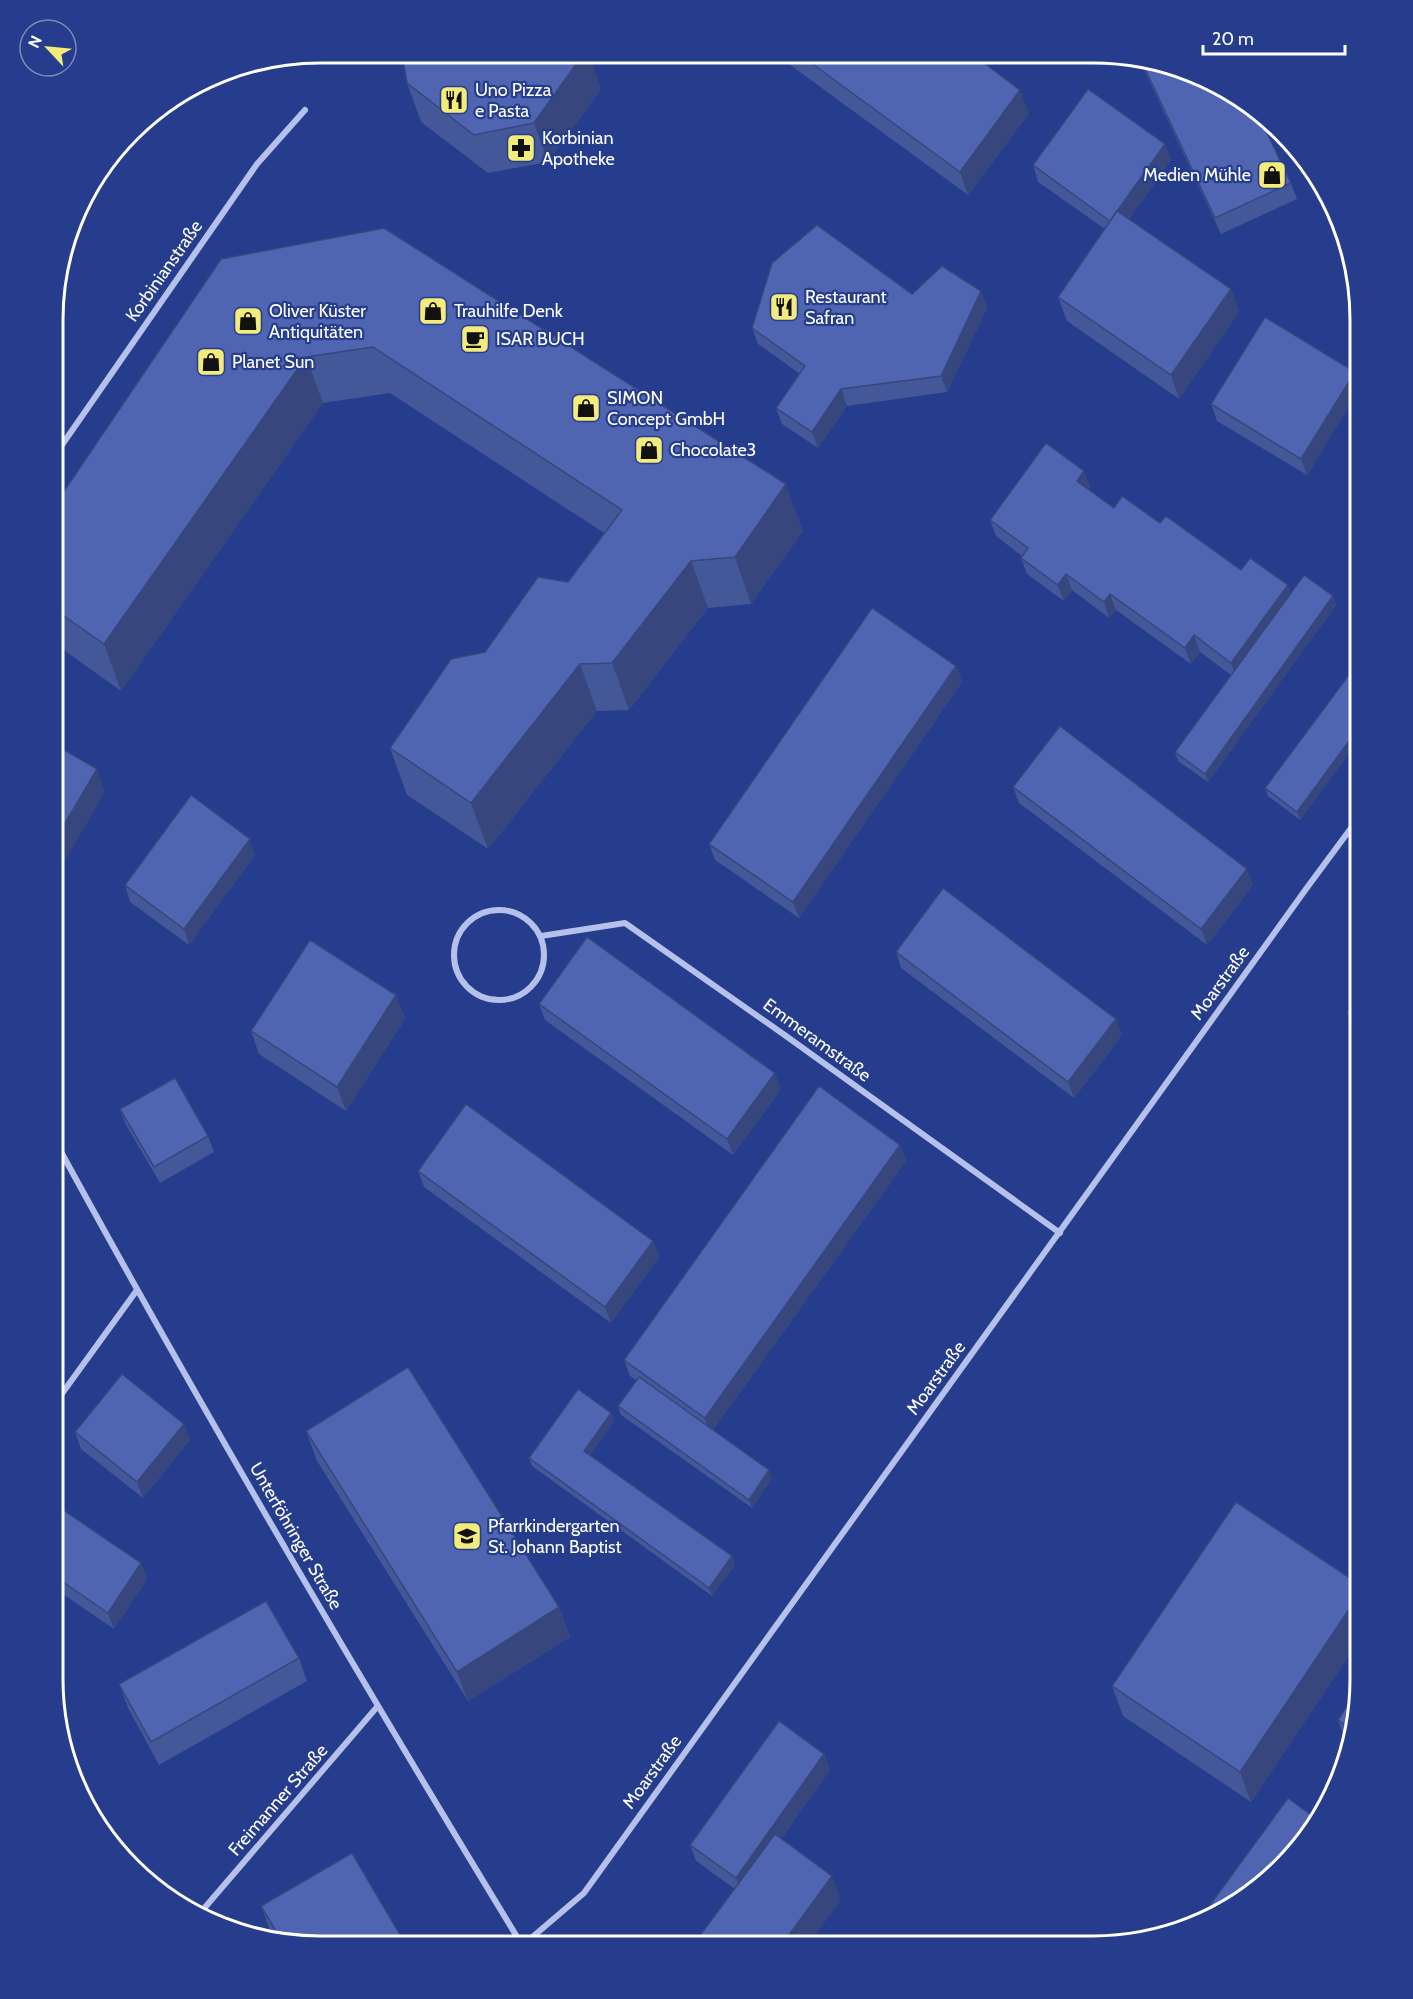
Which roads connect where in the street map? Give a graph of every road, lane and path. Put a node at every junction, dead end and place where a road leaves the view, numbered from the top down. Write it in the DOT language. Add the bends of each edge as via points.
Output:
graph roads {
  1 [pos="305,110"];
  2 [pos="63,443"];
  3 [pos="1350,830"];
  4 [pos="541,936"];
  5 [pos="63,1155"];
  6 [pos="1060,1233"];
  7 [pos="136,1290"];
  8 [pos="63,1392"];
  9 [pos="377,1707"];
  10 [pos="205,1908"];
  11 [pos="517,1936"];
  12 [pos="534,1936"];
  1 -- 2 [label="street, Korbinianstraße" via="257,164"];
  3 -- 6 [label="street, Moarstraße"];
  4 -- 4 [label="street" via="533,924 507,910 478,914 458,935 454,964 470,990 498,1000 513,998 537,980 543,966"];
  4 -- 6 [label="street, Emmeramstraße" via="625,923"];
  5 -- 7 [label="street, Unterföhringer Straße"];
  6 -- 12 [label="street, Moarstraße" via="584,1893"];
  7 -- 8 [label="street"];
  7 -- 9 [label="street, Unterföhringer Straße"];
  9 -- 10 [label="street, Freimanner Straße"];
  9 -- 11 [label="street, Unterföhringer Straße"];
}
